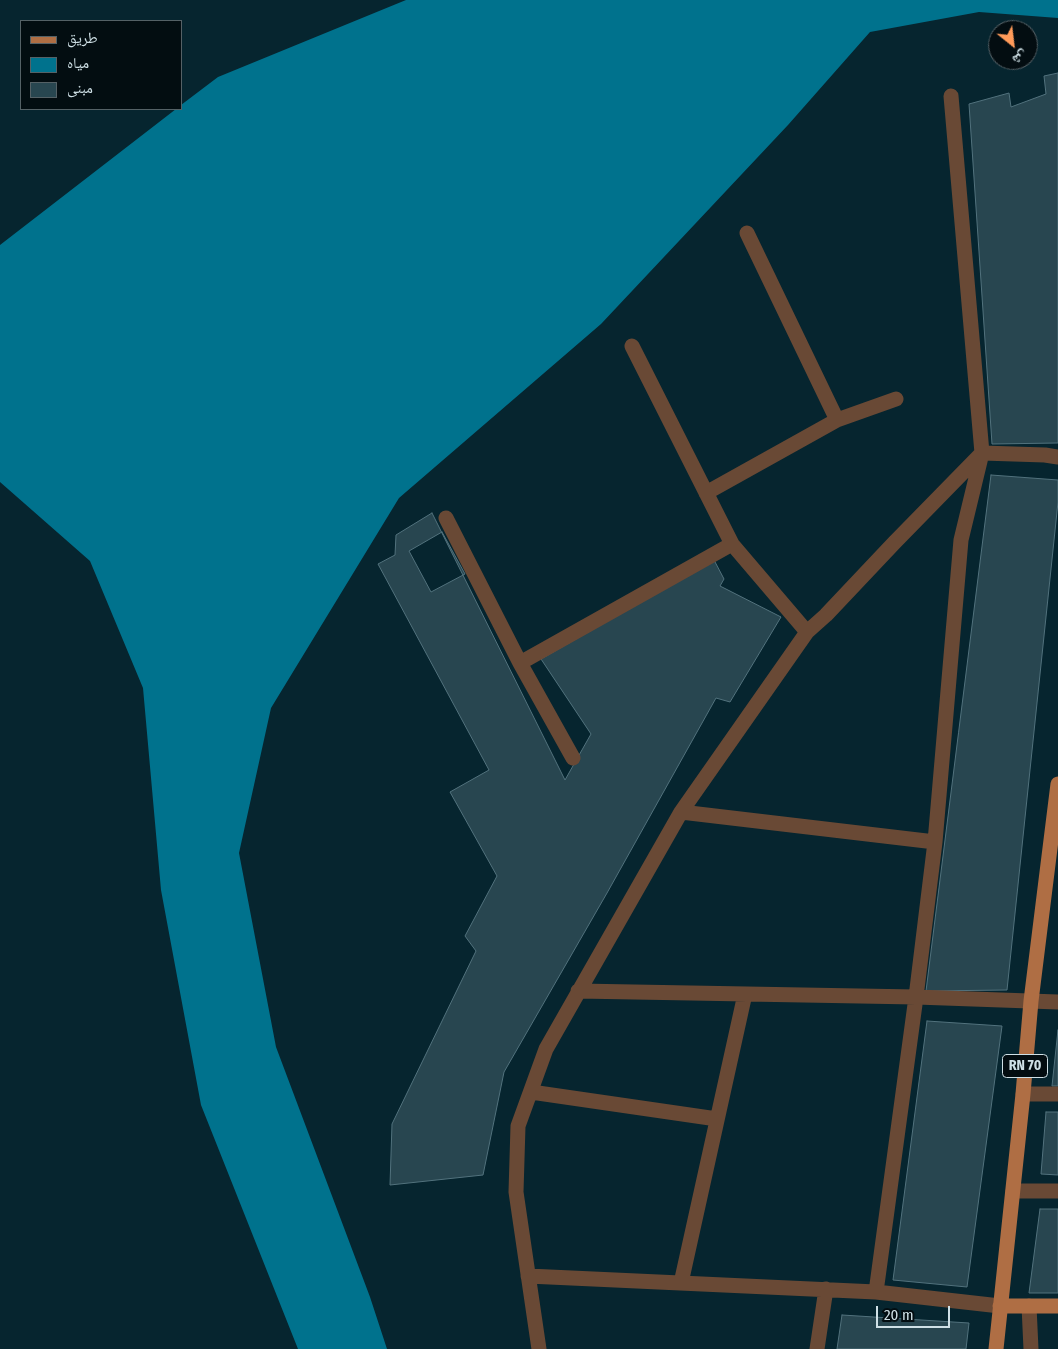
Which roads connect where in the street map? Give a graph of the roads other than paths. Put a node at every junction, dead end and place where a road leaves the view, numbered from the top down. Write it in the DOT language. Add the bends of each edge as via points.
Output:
graph roads {
  1 [pos="951,96"];
  2 [pos="747,233"];
  3 [pos="632,346"];
  4 [pos="896,399"];
  5 [pos="837,420"];
  6 [pos="982,453"];
  7 [pos="1058,457"];
  8 [pos="706,493"];
  9 [pos="446,518"];
  10 [pos="732,544"];
  11 [pos="807,632"];
  12 [pos="520,662"];
  13 [pos="573,758"];
  14 [pos="1058,784"];
  15 [pos="681,812"];
  16 [pos="935,842"];
  17 [pos="578,991"];
  18 [pos="745,994"];
  19 [pos="916,997"];
  20 [pos="1031,1001"];
  21 [pos="1058,1002"];
  22 [pos="531,1092"];
  23 [pos="1023,1094"];
  24 [pos="1058,1094"];
  25 [pos="717,1119"];
  26 [pos="1013,1191"];
  27 [pos="1058,1191"];
  28 [pos="528,1276"];
  29 [pos="681,1283"];
  30 [pos="826,1289"];
  31 [pos="876,1292"];
  32 [pos="1000,1306"];
  33 [pos="1029,1306"];
  34 [pos="1058,1306"];
  35 [pos="539,1349"];
  36 [pos="817,1349"];
  37 [pos="996,1349"];
  38 [pos="1031,1349"];
  1 -- 6 [label="street"];
  2 -- 5 [label="street"];
  3 -- 8 [label="street"];
  4 -- 5 [label="street"];
  5 -- 8 [label="street"];
  6 -- 7 [label="street"];
  6 -- 11 [label="street"];
  6 -- 16 [label="street" via="961,540"];
  8 -- 10 [label="street"];
  9 -- 12 [label="street"];
  10 -- 11 [label="street"];
  10 -- 12 [label="street"];
  11 -- 15 [label="street"];
  12 -- 13 [label="street"];
  14 -- 20 [label="main road, RN 70"];
  15 -- 16 [label="street"];
  15 -- 17 [label="street"];
  16 -- 19 [label="street"];
  17 -- 18 [label="street"];
  17 -- 22 [label="street" via="546,1049"];
  18 -- 19 [label="street"];
  18 -- 25 [label="street"];
  19 -- 20 [label="street"];
  19 -- 31 [label="street"];
  20 -- 21 [label="street"];
  20 -- 23 [label="main road, RN 70"];
  22 -- 25 [label="street"];
  22 -- 28 [label="street" via="518,1126 516,1192"];
  23 -- 24 [label="street"];
  23 -- 26 [label="main road, RN 70"];
  25 -- 29 [label="street"];
  26 -- 27 [label="street"];
  26 -- 32 [label="main road, RN 70"];
  28 -- 29 [label="street"];
  28 -- 35 [label="street"];
  29 -- 30 [label="street"];
  30 -- 31 [label="street"];
  30 -- 36 [label="street"];
  31 -- 32 [label="street"];
  32 -- 33 [label="main road"];
  32 -- 37 [label="main road, RN 70"];
  33 -- 34 [label="main road"];
  33 -- 38 [label="street"];
}
